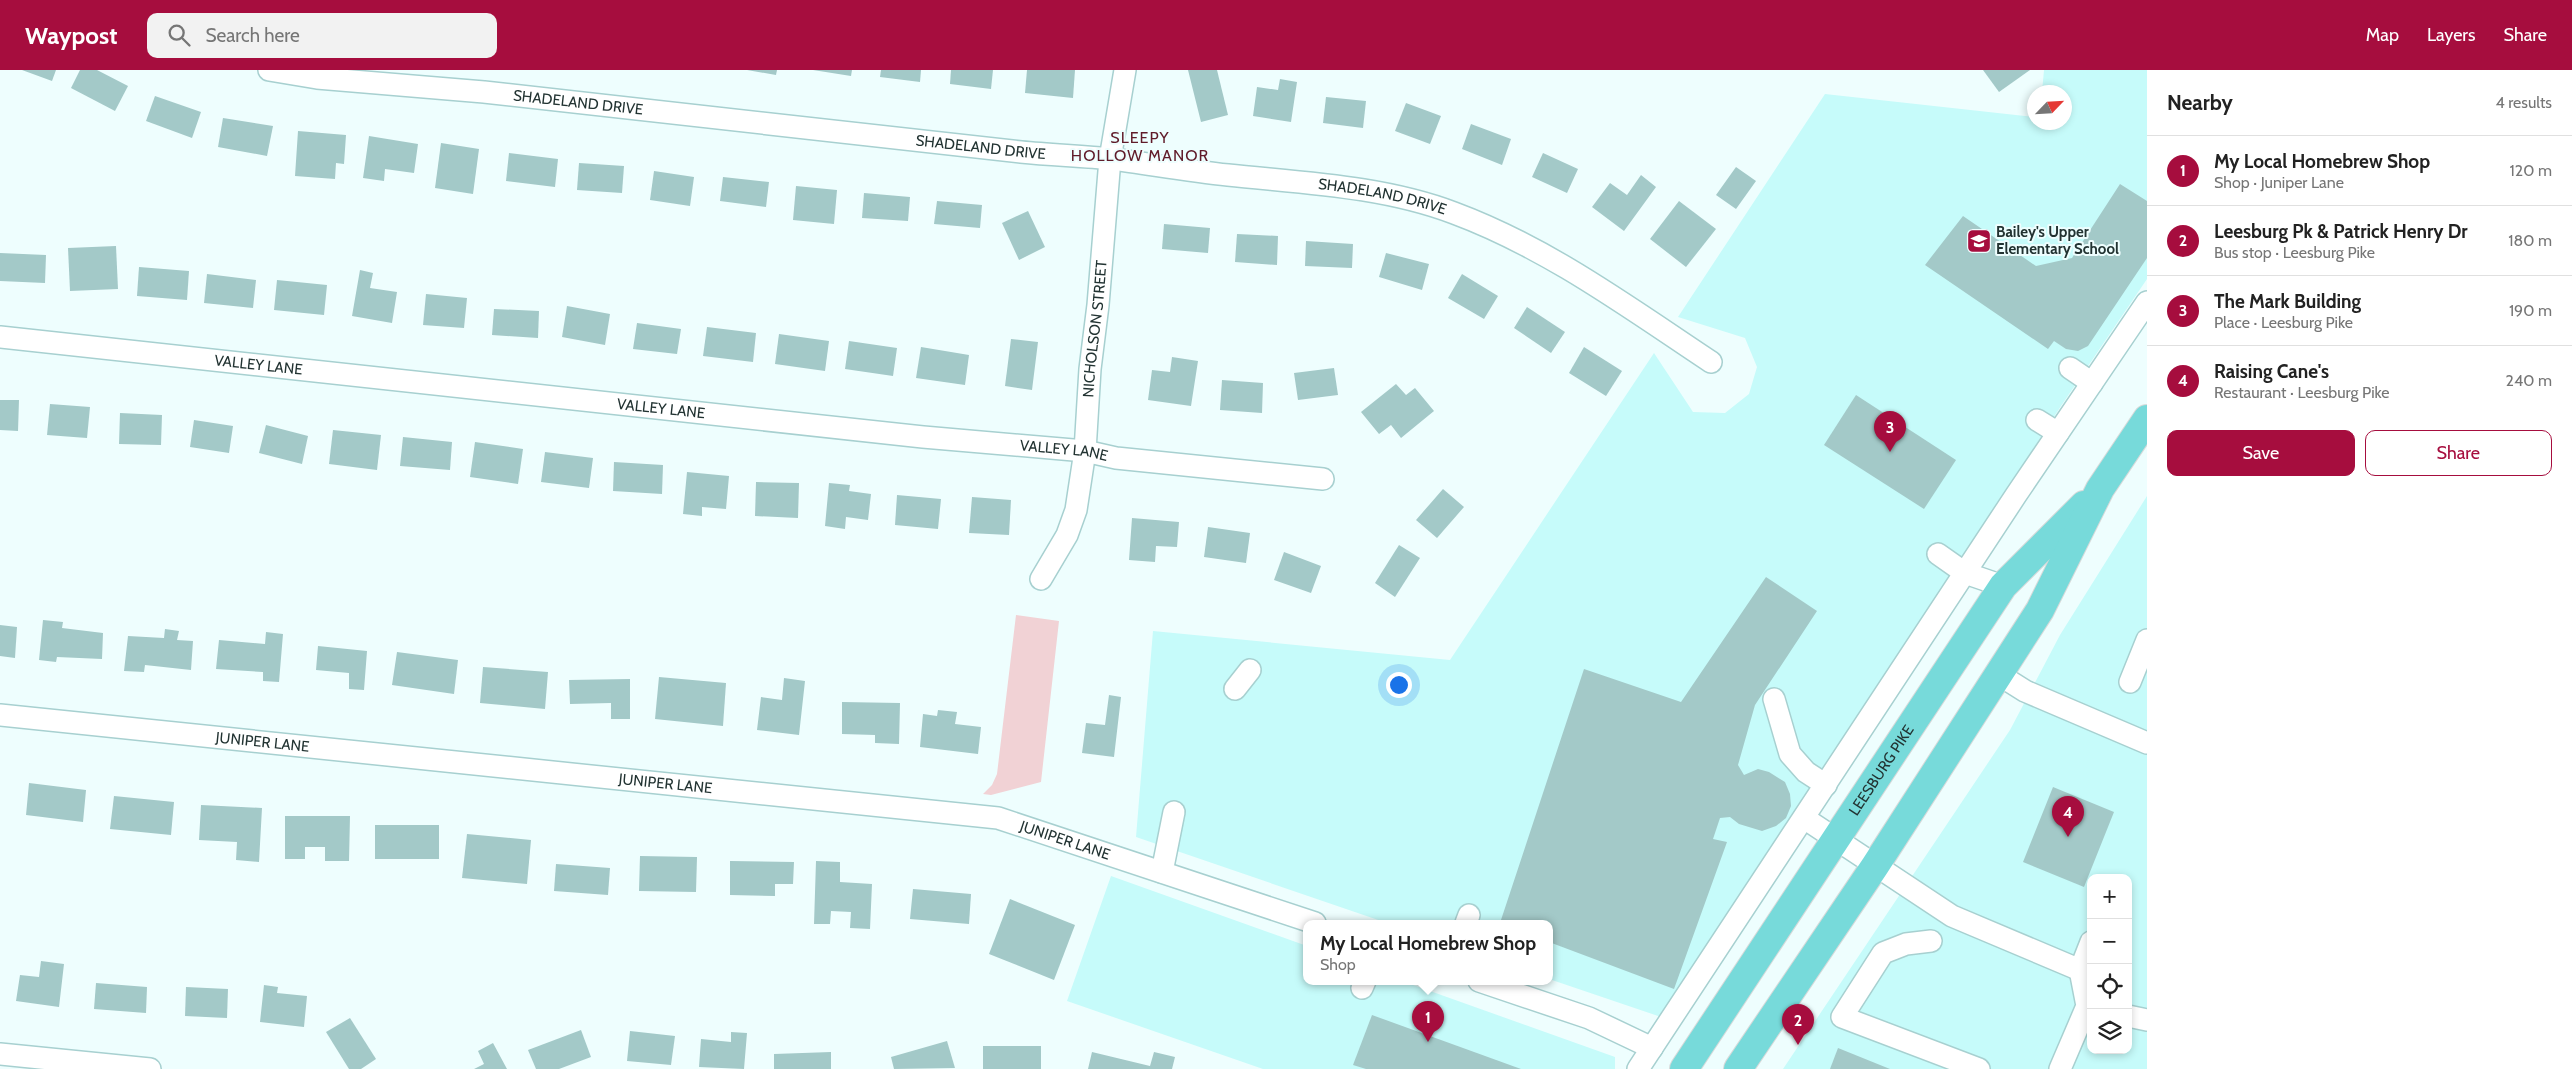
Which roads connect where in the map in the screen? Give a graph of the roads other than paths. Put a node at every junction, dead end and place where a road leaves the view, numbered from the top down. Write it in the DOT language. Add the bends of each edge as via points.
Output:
graph roads {
  1 [pos="269,70"];
  2 [pos="1125,70"];
  3 [pos="1110,159"];
  4 [pos="2147,302"];
  5 [pos="0,337"];
  6 [pos="1712,362"];
  7 [pos="2070,368"];
  8 [pos="2092,383"];
  9 [pos="2147,419"];
  10 [pos="2037,420"];
  11 [pos="2058,433"];
  12 [pos="1085,451"];
  13 [pos="1323,480"];
  14 [pos="2100,489"];
  15 [pos="1938,554"];
  16 [pos="1965,573"];
  17 [pos="1041,579"];
  18 [pos="2003,586"];
  19 [pos="2147,640"];
  20 [pos="1250,670"];
  21 [pos="1998,674"];
  22 [pos="2130,682"];
  23 [pos="1235,689"];
  24 [pos="1774,699"];
  25 [pos="0,714"];
  26 [pos="2147,743"];
  27 [pos="1826,785"];
  28 [pos="1174,812"];
  29 [pos="1804,818"];
  30 [pos="1834,840"];
  31 [pos="1875,866"];
  32 [pos="1162,872"];
  33 [pos="1306,920"];
  34 [pos="1931,941"];
  35 [pos="2087,952"];
  36 [pos="2080,970"];
  37 [pos="1491,985"];
  38 [pos="2087,999"];
  39 [pos="2088,1009"];
  40 [pos="2132,1017"];
  41 [pos="2147,1020"];
  42 [pos="1652,1048"];
  43 [pos="0,1054"];
  44 [pos="150,1069"];
  45 [pos="1638,1069"];
  46 [pos="1684,1069"];
  47 [pos="1738,1069"];
  48 [pos="1978,1069"];
  49 [pos="2060,1069"];
  1 -- 3 [label="street, SHADELAND DRIVE" via="317,78 484,92 1011,151"];
  2 -- 3 [label="street, NICHOLSON STREET"];
  3 -- 6 [label="street, SHADELAND DRIVE" via="1176,170 1325,185 1406,198 1454,212 1562,263"];
  3 -- 12 [label="street, NICHOLSON STREET"];
  4 -- 8 [label="street"];
  5 -- 12 [label="street, VALLEY LANE" via="922,437"];
  7 -- 8 [label="street"];
  8 -- 11 [label="street"];
  9 -- 14 [label="main road, LEESBURG PIKE"];
  10 -- 11 [label="street"];
  11 -- 16 [label="street"];
  12 -- 13 [label="street, VALLEY LANE" via="1116,458"];
  12 -- 17 [label="street, NICHOLSON STREET" via="1076,510 1068,535"];
  14 -- 18 [label="main road, LEESBURG PIKE"];
  14 -- 21 [label="main road, LEESBURG PIKE" via="2040,610"];
  15 -- 16 [label="street"];
  16 -- 18 [label="street"];
  16 -- 27 [label="street"];
  18 -- 30 [label="main road, LEESBURG PIKE"];
  19 -- 22 [label="street"];
  20 -- 23 [label="street"];
  21 -- 26 [label="street" via="2025,691"];
  21 -- 31 [label="main road, LEESBURG PIKE"];
  24 -- 27 [label="street" via="1790,754 1806,772"];
  25 -- 32 [label="street, JUNIPER LANE" via="998,818"];
  27 -- 29 [label="street"];
  28 -- 32 [label="street"];
  29 -- 30 [label="street"];
  29 -- 42 [label="street"];
  30 -- 31 [label="street"];
  30 -- 46 [label="main road, LEESBURG PIKE"];
  31 -- 36 [label="street" via="1952,916"];
  31 -- 47 [label="main road, LEESBURG PIKE"];
  32 -- 33 [label="street, JUNIPER LANE"];
  34 -- 48 [label="street" via="1906,944 1883,952 1842,1017"];
  35 -- 36 [label="street"];
  36 -- 38 [label="street"];
  37 -- 42 [label="street" via="1589,1018"];
  39 -- 49 [label="street"];
  40 -- 41 [label="street"];
  42 -- 45 [label="street"];
  43 -- 44 [label="street"];
}
